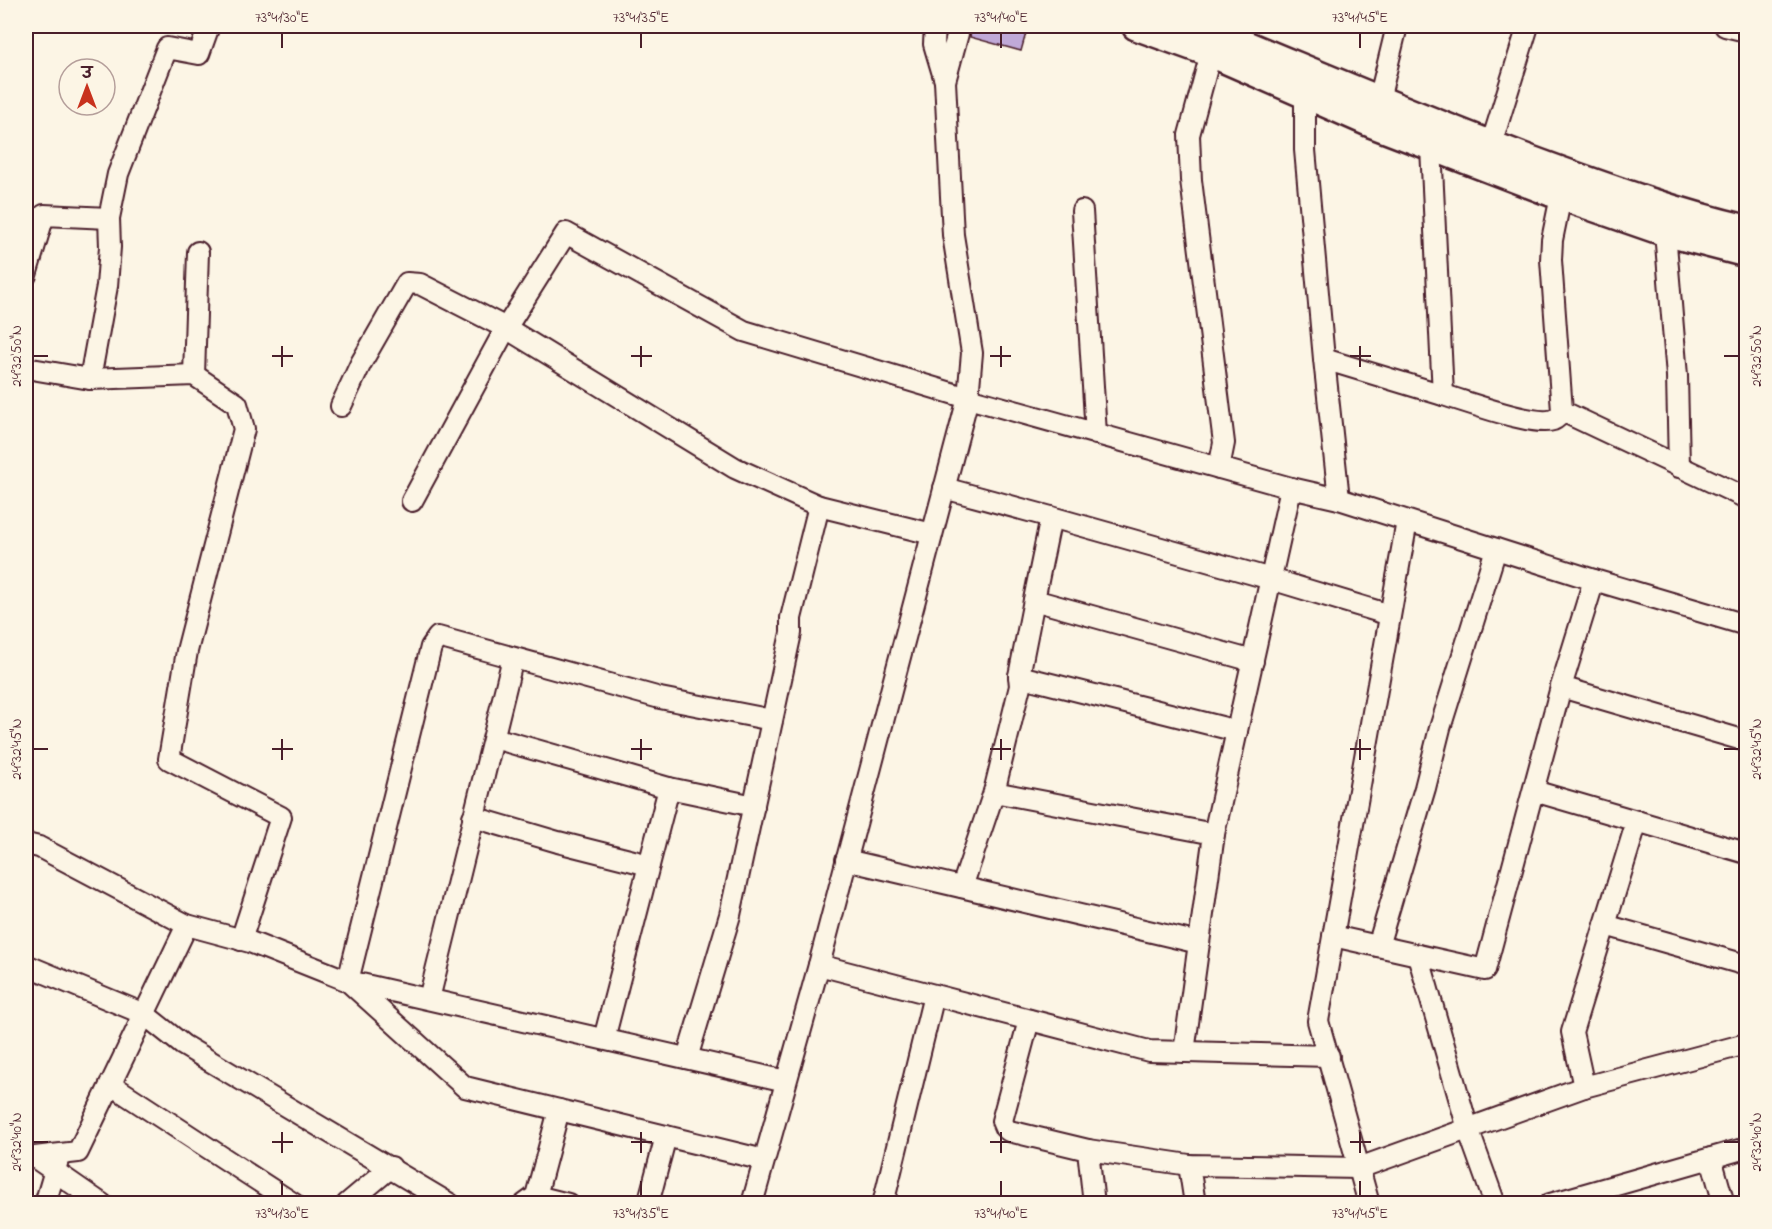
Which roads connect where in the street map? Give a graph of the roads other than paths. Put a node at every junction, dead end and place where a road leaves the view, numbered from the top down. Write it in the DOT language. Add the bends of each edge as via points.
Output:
graph roads {
  1 [pos="209,26"];
  2 [pos="935,26"];
  3 [pos="960,26"];
  4 [pos="1136,26"];
  5 [pos="1200,26"];
  6 [pos="1397,26"];
  7 [pos="1528,26"];
  8 [pos="1725,26"];
  9 [pos="1746,31"];
  10 [pos="1210,53"];
  11 [pos="945,81"];
  12 [pos="1305,94"];
  13 [pos="1379,100"];
  14 [pos="1431,147"];
  15 [pos="1488,156"];
  16 [pos="1561,196"];
  17 [pos="1082,211"];
  18 [pos="109,218"];
  19 [pos="1746,229"];
  20 [pos="1665,232"];
  21 [pos="198,252"];
  22 [pos="1746,253"];
  23 [pos="26,275"];
  24 [pos="507,328"];
  25 [pos="1324,359"];
  26 [pos="26,369"];
  27 [pos="194,375"];
  28 [pos="90,379"];
  29 [pos="1443,395"];
  30 [pos="968,398"];
  31 [pos="341,406"];
  32 [pos="1562,411"];
  33 [pos="1096,434"];
  34 [pos="1678,467"];
  35 [pos="1219,468"];
  36 [pos="944,488"];
  37 [pos="1292,488"];
  38 [pos="1746,498"];
  39 [pos="1339,500"];
  40 [pos="412,501"];
  41 [pos="819,506"];
  42 [pos="1051,517"];
  43 [pos="1407,521"];
  44 [pos="932,534"];
  45 [pos="1496,549"];
  46 [pos="1271,579"];
  47 [pos="1594,580"];
  48 [pos="1034,600"];
  49 [pos="1390,615"];
  50 [pos="1746,625"];
  51 [pos="513,658"];
  52 [pos="1253,661"];
  53 [pos="1018,676"];
  54 [pos="1561,687"];
  55 [pos="772,720"];
  56 [pos="1237,731"];
  57 [pos="494,738"];
  58 [pos="1746,741"];
  59 [pos="669,788"];
  60 [pos="1534,791"];
  61 [pos="994,792"];
  62 [pos="754,806"];
  63 [pos="473,817"];
  64 [pos="1637,821"];
  65 [pos="1214,834"];
  66 [pos="26,844"];
  67 [pos="1746,853"];
  68 [pos="846,860"];
  69 [pos="649,865"];
  70 [pos="962,887"];
  71 [pos="187,926"];
  72 [pos="1605,926"];
  73 [pos="1333,936"];
  74 [pos="241,940"];
  75 [pos="1199,943"];
  76 [pos="1378,946"];
  77 [pos="1418,955"];
  78 [pos="819,965"];
  79 [pos="1746,965"];
  80 [pos="29,973"];
  81 [pos="348,981"];
  82 [pos="934,995"];
  83 [pos="429,999"];
  84 [pos="144,1014"];
  85 [pos="1029,1020"];
  86 [pos="604,1039"];
  87 [pos="1746,1044"];
  88 [pos="1184,1052"];
  89 [pos="1329,1056"];
  90 [pos="687,1058"];
  91 [pos="786,1081"];
  92 [pos="110,1084"];
  93 [pos="1584,1087"];
  94 [pos="559,1110"];
  95 [pos="1468,1129"];
  96 [pos="666,1136"];
  97 [pos="1746,1148"];
  98 [pos="1088,1150"];
  99 [pos="29,1158"];
  100 [pos="1711,1158"];
  101 [pos="764,1160"];
  102 [pos="58,1163"];
  103 [pos="1188,1165"];
  104 [pos="391,1167"];
  105 [pos="1359,1168"];
  106 [pos="532,1201"];
  107 [pos="45,1203"];
  108 [pos="102,1203"];
  109 [pos="294,1203"];
  110 [pos="347,1203"];
  111 [pos="450,1203"];
  112 [pos="568,1203"];
  113 [pos="648,1203"];
  114 [pos="752,1203"];
  115 [pos="883,1203"];
  116 [pos="1094,1203"];
  117 [pos="1195,1203"];
  118 [pos="1369,1203"];
  119 [pos="1495,1203"];
  120 [pos="1550,1203"];
  121 [pos="1724,1203"];
  1 -- 18 [label="street" via="199,54 167,48 118,174"];
  2 -- 11 [label="street" via="936,52"];
  3 -- 11 [label="street"];
  4 -- 10 [label="street"];
  5 -- 13 [label="street"];
  6 -- 13 [label="street"];
  7 -- 15 [label="street"];
  8 -- 9 [label="street"];
  10 -- 12 [label="street"];
  10 -- 35 [label="street" via="1189,135 1191,180 1224,443"];
  11 -- 30 [label="street" via="953,235 972,353"];
  12 -- 14 [label="street"];
  12 -- 25 [label="street" via="1305,150"];
  13 -- 15 [label="street"];
  14 -- 15 [label="street"];
  14 -- 29 [label="street"];
  15 -- 16 [label="street"];
  15 -- 19 [label="street"];
  16 -- 20 [label="street"];
  16 -- 32 [label="street" via="1551,240 1551,260"];
  17 -- 33 [label="street"];
  18 -- 23 [label="street" via="44,216"];
  18 -- 28 [label="street" via="107,286"];
  20 -- 22 [label="street"];
  20 -- 34 [label="street" via="1677,376"];
  21 -- 27 [label="street"];
  24 -- 30 [label="street" via="566,233 744,331"];
  24 -- 31 [label="street" via="420,284 407,282"];
  24 -- 40 [label="street"];
  24 -- 41 [label="street" via="735,468"];
  25 -- 29 [label="street"];
  25 -- 39 [label="street"];
  26 -- 28 [label="street"];
  27 -- 28 [label="street"];
  27 -- 74 [label="street" via="237,404 244,429 187,651 169,759 281,817"];
  29 -- 32 [label="street" via="1533,421 1552,421"];
  30 -- 33 [label="street"];
  30 -- 36 [label="street"];
  32 -- 34 [label="street"];
  33 -- 35 [label="street"];
  34 -- 38 [label="street"];
  35 -- 37 [label="street"];
  36 -- 42 [label="street"];
  36 -- 44 [label="street"];
  37 -- 39 [label="street"];
  37 -- 46 [label="street"];
  39 -- 43 [label="street"];
  41 -- 44 [label="street"];
  41 -- 55 [label="street" via="791,618"];
  42 -- 46 [label="street"];
  42 -- 48 [label="street"];
  43 -- 45 [label="street"];
  43 -- 49 [label="street"];
  44 -- 68 [label="street"];
  45 -- 47 [label="street"];
  45 -- 76 [label="street"];
  46 -- 49 [label="street"];
  46 -- 52 [label="street"];
  47 -- 50 [label="street"];
  47 -- 54 [label="street"];
  48 -- 52 [label="street"];
  48 -- 53 [label="street"];
  49 -- 73 [label="street"];
  51 -- 55 [label="street" via="660,698"];
  51 -- 57 [label="street"];
  51 -- 81 [label="street" via="438,637 431,647"];
  52 -- 56 [label="street"];
  53 -- 56 [label="street"];
  53 -- 61 [label="street" via="1020,686"];
  54 -- 58 [label="street"];
  54 -- 60 [label="street"];
  55 -- 62 [label="street"];
  56 -- 65 [label="street"];
  57 -- 59 [label="street"];
  57 -- 63 [label="street"];
  59 -- 62 [label="street"];
  59 -- 69 [label="street"];
  60 -- 64 [label="street"];
  60 -- 77 [label="street" via="1485,970"];
  61 -- 65 [label="street"];
  61 -- 70 [label="street"];
  62 -- 90 [label="street" via="730,915"];
  63 -- 69 [label="street"];
  63 -- 83 [label="street"];
  64 -- 67 [label="street"];
  64 -- 72 [label="street"];
  65 -- 75 [label="street"];
  66 -- 71 [label="street" via="39,847"];
  68 -- 70 [label="street"];
  68 -- 78 [label="street"];
  69 -- 86 [label="street"];
  70 -- 75 [label="street"];
  71 -- 74 [label="street"];
  71 -- 84 [label="street"];
  72 -- 79 [label="street"];
  72 -- 93 [label="street" via="1572,1032"];
  73 -- 76 [label="street"];
  73 -- 89 [label="street" via="1318,1020"];
  74 -- 81 [label="street"];
  75 -- 88 [label="street"];
  76 -- 77 [label="street"];
  77 -- 95 [label="street"];
  78 -- 82 [label="street"];
  78 -- 91 [label="street"];
  80 -- 84 [label="street"];
  81 -- 83 [label="street"];
  81 -- 94 [label="street" via="465,1087"];
  82 -- 85 [label="street"];
  82 -- 115 [label="street"];
  83 -- 86 [label="street"];
  84 -- 92 [label="street"];
  84 -- 104 [label="street" via="183,1045"];
  85 -- 88 [label="street" via="1149,1051"];
  85 -- 98 [label="street" via="1002,1121 1005,1128"];
  86 -- 90 [label="street"];
  87 -- 93 [label="street"];
  88 -- 89 [label="street"];
  89 -- 105 [label="street"];
  90 -- 91 [label="street"];
  91 -- 101 [label="street"];
  92 -- 102 [label="street" via="78,1152"];
  92 -- 109 [label="street"];
  93 -- 95 [label="street"];
  94 -- 96 [label="street"];
  94 -- 106 [label="street"];
  95 -- 105 [label="street"];
  95 -- 119 [label="street"];
  96 -- 101 [label="street"];
  96 -- 113 [label="street"];
  97 -- 100 [label="street"];
  98 -- 103 [label="street"];
  98 -- 116 [label="street"];
  99 -- 102 [label="street"];
  100 -- 120 [label="street"];
  100 -- 121 [label="street"];
  101 -- 114 [label="street"];
  102 -- 107 [label="street"];
  102 -- 108 [label="street"];
  103 -- 105 [label="street"];
  103 -- 117 [label="street"];
  104 -- 110 [label="street"];
  104 -- 111 [label="street"];
  105 -- 118 [label="street"];
  106 -- 112 [label="street"];
}
